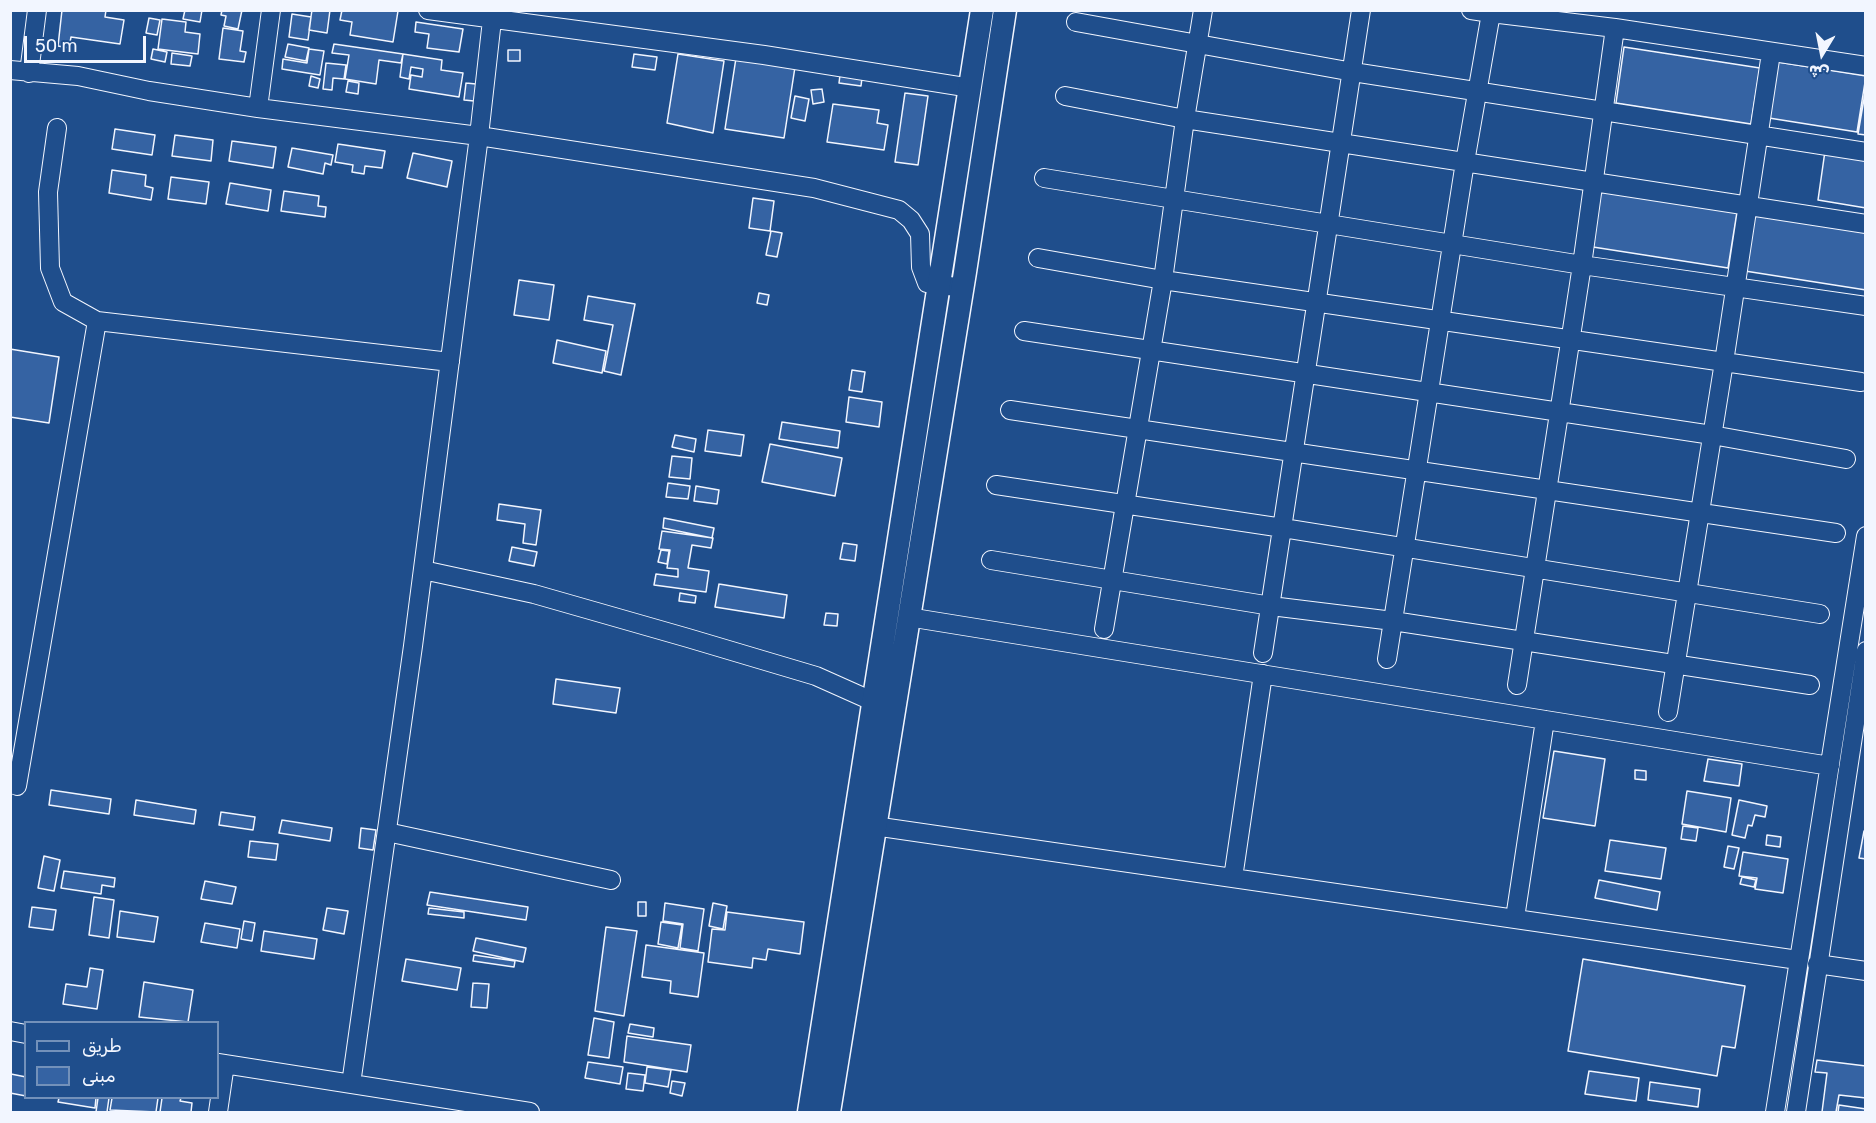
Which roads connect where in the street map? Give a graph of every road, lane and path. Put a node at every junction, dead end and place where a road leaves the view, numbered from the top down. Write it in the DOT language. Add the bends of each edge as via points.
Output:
graph roads {
  1 [pos="37,10"];
  2 [pos="272,10"];
  3 [pos="428,10"];
  4 [pos="982,10"];
  5 [pos="1005,10"];
  6 [pos="1203,10"];
  7 [pos="1362,10"];
  8 [pos="1471,10"];
  9 [pos="1491,13"];
  10 [pos="500,17"];
  11 [pos="1076,22"];
  12 [pos="1615,28"];
  13 [pos="1199,46"];
  14 [pos="1771,53"];
  15 [pos="1866,66"];
  16 [pos="10,70"];
  17 [pos="1353,72"];
  18 [pos="29,73"];
  19 [pos="970,88"];
  20 [pos="1477,92"];
  21 [pos="1065,96"];
  22 [pos="258,108"];
  23 [pos="1603,111"];
  24 [pos="1185,118"];
  25 [pos="57,128"];
  26 [pos="1760,134"];
  27 [pos="480,136"];
  28 [pos="1342,143"];
  29 [pos="1866,152"];
  30 [pos="1465,162"];
  31 [pos="1044,178"];
  32 [pos="1593,181"];
  33 [pos="1173,199"];
  34 [pos="1748,206"];
  35 [pos="1866,224"];
  36 [pos="1329,225"];
  37 [pos="1454,243"];
  38 [pos="1038,258"];
  39 [pos="1582,265"];
  40 [pos="1162,280"];
  41 [pos="1736,286"];
  42 [pos="952,287"];
  43 [pos="1316,301"];
  44 [pos="1866,306"];
  45 [pos="1442,320"];
  46 [pos="96,321"];
  47 [pos="1024,331"];
  48 [pos="1570,340"];
  49 [pos="1149,349"];
  50 [pos="450,362"];
  51 [pos="1724,362"];
  52 [pos="1305,374"];
  53 [pos="1861,382"];
  54 [pos="1430,392"];
  55 [pos="1010,410"];
  56 [pos="1559,413"];
  57 [pos="1138,431"];
  58 [pos="1712,435"];
  59 [pos="1294,451"];
  60 [pos="1845,459"];
  61 [pos="1417,471"];
  62 [pos="996,485"];
  63 [pos="1547,489"];
  64 [pos="1125,506"];
  65 [pos="1700,512"];
  66 [pos="1283,528"];
  67 [pos="1836,533"];
  68 [pos="1866,536"];
  69 [pos="1406,547"];
  70 [pos="991,560"];
  71 [pos="1535,568"];
  72 [pos="423,570"];
  73 [pos="1113,579"];
  74 [pos="1687,592"];
  75 [pos="1271,606"];
  76 [pos="1820,614"];
  77 [pos="908,617"];
  78 [pos="1393,621"];
  79 [pos="1104,629"];
  80 [pos="1523,642"];
  81 [pos="1866,651"];
  82 [pos="1263,653"];
  83 [pos="1387,659"];
  84 [pos="1675,666"];
  85 [pos="1263,674"];
  86 [pos="1516,685"];
  87 [pos="1810,685"];
  88 [pos="872,701"];
  89 [pos="1668,712"];
  90 [pos="1545,720"];
  91 [pos="1830,766"];
  92 [pos="1857,772"];
  93 [pos="17,786"];
  94 [pos="874,826"];
  95 [pos="387,832"];
  96 [pos="1233,878"];
  97 [pos="611,880"];
  98 [pos="1515,918"];
  99 [pos="1798,960"];
  100 [pos="1817,964"];
  101 [pos="1866,971"];
  102 [pos="221,1063"];
  103 [pos="351,1084"];
  104 [pos="219,1096"];
  105 [pos="501,1110"];
  106 [pos="530,1113"];
  107 [pos="809,1113"];
  108 [pos="829,1113"];
  109 [pos="1775,1113"];
  110 [pos="1796,1113"];
  1 -- 18 [label="street"];
  2 -- 22 [label="street"];
  3 -- 10 [label="street"];
  4 -- 19 [label="main road"];
  5 -- 42 [label="main road"];
  6 -- 13 [label="street"];
  7 -- 17 [label="street"];
  8 -- 9 [label="street"];
  9 -- 12 [label="street"];
  9 -- 20 [label="street"];
  10 -- 19 [label="street"];
  10 -- 27 [label="street"];
  11 -- 13 [label="street"];
  12 -- 14 [label="street"];
  12 -- 23 [label="street"];
  13 -- 17 [label="street"];
  13 -- 24 [label="street"];
  14 -- 15 [label="street"];
  14 -- 26 [label="street"];
  16 -- 18 [label="street"];
  17 -- 20 [label="street"];
  17 -- 28 [label="street"];
  18 -- 22 [label="street" via="78,76"];
  19 -- 42 [label="main road"];
  20 -- 23 [label="street"];
  20 -- 30 [label="street"];
  21 -- 24 [label="street"];
  22 -- 27 [label="street"];
  23 -- 26 [label="street"];
  23 -- 32 [label="street"];
  24 -- 28 [label="street"];
  24 -- 33 [label="street"];
  25 -- 46 [label="street" via="48,192 50,268 63,302"];
  26 -- 29 [label="street"];
  26 -- 34 [label="street"];
  27 -- 42 [label="street" via="814,188 899,210 920,234 923,278 927,283"];
  27 -- 50 [label="street"];
  28 -- 30 [label="street"];
  28 -- 36 [label="street"];
  30 -- 32 [label="street"];
  30 -- 37 [label="street"];
  31 -- 33 [label="street"];
  32 -- 34 [label="street"];
  32 -- 39 [label="street"];
  33 -- 36 [label="street"];
  33 -- 40 [label="street"];
  34 -- 35 [label="street"];
  34 -- 41 [label="street"];
  36 -- 37 [label="street"];
  36 -- 43 [label="street"];
  37 -- 39 [label="street"];
  37 -- 45 [label="street"];
  38 -- 40 [label="street"];
  39 -- 41 [label="street"];
  39 -- 48 [label="street"];
  40 -- 43 [label="street"];
  40 -- 49 [label="street"];
  41 -- 44 [label="street"];
  41 -- 51 [label="street"];
  42 -- 77 [label="main road"];
  42 -- 88 [label="main road"];
  43 -- 45 [label="street"];
  43 -- 52 [label="street"];
  45 -- 48 [label="street"];
  45 -- 54 [label="street"];
  46 -- 50 [label="street"];
  46 -- 93 [label="street"];
  47 -- 49 [label="street"];
  48 -- 51 [label="street"];
  48 -- 56 [label="street"];
  49 -- 52 [label="street"];
  49 -- 57 [label="street"];
  50 -- 72 [label="street"];
  51 -- 53 [label="street"];
  51 -- 58 [label="street"];
  52 -- 54 [label="street"];
  52 -- 59 [label="street"];
  54 -- 56 [label="street"];
  54 -- 61 [label="street"];
  55 -- 57 [label="street"];
  56 -- 58 [label="street"];
  56 -- 63 [label="street"];
  57 -- 59 [label="street"];
  57 -- 64 [label="street"];
  58 -- 60 [label="street"];
  58 -- 65 [label="street"];
  59 -- 61 [label="street"];
  59 -- 66 [label="street"];
  61 -- 63 [label="street"];
  61 -- 69 [label="street"];
  62 -- 64 [label="street"];
  63 -- 65 [label="street"];
  63 -- 71 [label="street"];
  64 -- 66 [label="street"];
  64 -- 73 [label="street"];
  65 -- 67 [label="street"];
  65 -- 74 [label="street"];
  66 -- 69 [label="street"];
  66 -- 75 [label="street"];
  68 -- 91 [label="street"];
  69 -- 71 [label="street"];
  69 -- 78 [label="street"];
  70 -- 73 [label="street"];
  71 -- 74 [label="street"];
  71 -- 80 [label="street"];
  72 -- 88 [label="street" via="534,594 688,638 816,676"];
  72 -- 95 [label="street"];
  73 -- 75 [label="street"];
  73 -- 79 [label="street"];
  74 -- 76 [label="street"];
  74 -- 84 [label="street"];
  75 -- 78 [label="street"];
  75 -- 82 [label="street"];
  77 -- 85 [label="street"];
  77 -- 94 [label="main road"];
  78 -- 80 [label="street"];
  78 -- 83 [label="street"];
  80 -- 84 [label="street"];
  80 -- 86 [label="street"];
  81 -- 92 [label="street"];
  84 -- 87 [label="street"];
  84 -- 89 [label="street"];
  85 -- 90 [label="street"];
  85 -- 96 [label="street"];
  88 -- 107 [label="main road"];
  90 -- 91 [label="street"];
  90 -- 98 [label="street"];
  91 -- 99 [label="street"];
  92 -- 100 [label="street"];
  94 -- 96 [label="street"];
  94 -- 108 [label="main road"];
  95 -- 97 [label="street"];
  95 -- 103 [label="street"];
  96 -- 98 [label="street"];
  98 -- 99 [label="street"];
  99 -- 109 [label="street"];
  100 -- 101 [label="street"];
  100 -- 110 [label="street"];
  102 -- 103 [label="street"];
  102 -- 104 [label="street"];
  103 -- 105 [label="street"];
  105 -- 106 [label="street"];
}
